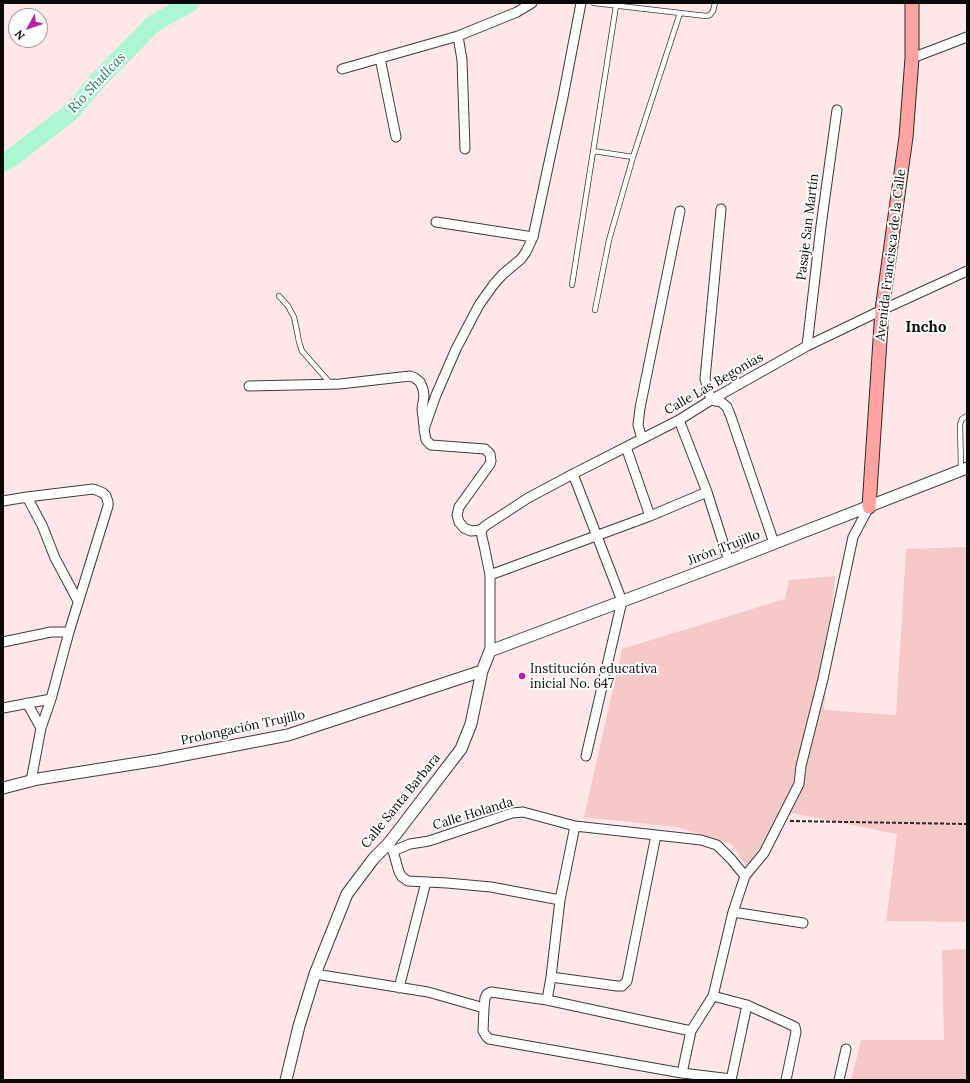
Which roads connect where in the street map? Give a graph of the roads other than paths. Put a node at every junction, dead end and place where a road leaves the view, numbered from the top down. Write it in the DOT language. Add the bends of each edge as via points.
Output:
graph roads {
  1 [pos="532,3"];
  2 [pos="581,3"];
  3 [pos="594,3"];
  4 [pos="715,3"];
  5 [pos="912,3"];
  6 [pos="616,6"];
  7 [pos="680,13"];
  8 [pos="458,36"];
  9 [pos="967,37"];
  10 [pos="380,58"];
  11 [pos="912,58"];
  12 [pos="342,68"];
  13 [pos="837,110"];
  14 [pos="396,137"];
  15 [pos="465,149"];
  16 [pos="593,151"];
  17 [pos="633,157"];
  18 [pos="721,209"];
  19 [pos="680,211"];
  20 [pos="436,222"];
  21 [pos="533,237"];
  22 [pos="967,272"];
  23 [pos="572,285"];
  24 [pos="279,296"];
  25 [pos="595,310"];
  26 [pos="882,310"];
  27 [pos="807,346"];
  28 [pos="331,384"];
  29 [pos="249,386"];
  30 [pos="711,400"];
  31 [pos="967,416"];
  32 [pos="679,420"];
  33 [pos="424,429"];
  34 [pos="642,438"];
  35 [pos="626,447"];
  36 [pos="964,470"];
  37 [pos="573,474"];
  38 [pos="706,492"];
  39 [pos="28,497"];
  40 [pos="3,502"];
  41 [pos="869,506"];
  42 [pos="650,516"];
  43 [pos="481,530"];
  44 [pos="597,536"];
  45 [pos="774,543"];
  46 [pos="729,561"];
  47 [pos="490,575"];
  48 [pos="78,601"];
  49 [pos="622,601"];
  50 [pos="69,632"];
  51 [pos="3,642"];
  52 [pos="490,651"];
  53 [pos="482,671"];
  54 [pos="51,699"];
  55 [pos="27,703"];
  56 [pos="3,708"];
  57 [pos="41,728"];
  58 [pos="586,756"];
  59 [pos="31,781"];
  60 [pos="3,788"];
  61 [pos="575,826"];
  62 [pos="399,830"];
  63 [pos="656,835"];
  64 [pos="410,844"];
  65 [pos="391,847"];
  66 [pos="745,876"];
  67 [pos="426,882"];
  68 [pos="560,900"];
  69 [pos="733,912"];
  70 [pos="803,923"];
  71 [pos="315,974"];
  72 [pos="551,977"];
  73 [pos="399,988"];
  74 [pos="713,996"];
  75 [pos="547,1000"];
  76 [pos="747,1005"];
  77 [pos="484,1008"];
  78 [pos="691,1031"];
  79 [pos="846,1049"];
  80 [pos="682,1073"];
  81 [pos="286,1080"];
  82 [pos="731,1080"];
  83 [pos="786,1080"];
  84 [pos="839,1080"];
  1 -- 8 [label="street" via="517,12"];
  2 -- 21 [label="street"];
  3 -- 6 [label="lane"];
  4 -- 7 [label="lane" via="710,15"];
  5 -- 11 [label="main road, Avenida Francisca de la Calle"];
  6 -- 7 [label="lane"];
  6 -- 16 [label="lane"];
  7 -- 17 [label="lane"];
  8 -- 10 [label="street"];
  8 -- 15 [label="street" via="462,60"];
  9 -- 11 [label="street"];
  10 -- 12 [label="street"];
  10 -- 14 [label="street"];
  11 -- 26 [label="main road, Avenida Francisca de la Calle" via="906,137"];
  13 -- 27 [label="street, Pasaje San Martín"];
  16 -- 17 [label="lane"];
  16 -- 23 [label="lane"];
  17 -- 25 [label="lane" via="609,240"];
  18 -- 30 [label="street" via="705,379"];
  19 -- 34 [label="street" via="640,408 638,425"];
  20 -- 21 [label="street"];
  21 -- 33 [label="street" via="521,259 503,274 479,305 456,349"];
  22 -- 26 [label="street, Calle Las Begonias"];
  24 -- 28 [label="lane" via="294,317 302,351"];
  26 -- 27 [label="street, Calle Las Begonias"];
  26 -- 41 [label="main road, Avenida Francisca de la Calle"];
  27 -- 30 [label="street, Calle Las Begonias"];
  28 -- 29 [label="street"];
  28 -- 33 [label="street" via="410,376 415,378 423,389"];
  30 -- 32 [label="street, Calle Las Begonias"];
  30 -- 45 [label="street" via="721,402 727,407"];
  31 -- 36 [label="lane" via="960,424"];
  32 -- 34 [label="street, Calle Las Begonias"];
  32 -- 38 [label="street"];
  33 -- 43 [label="street" via="426,440 431,445 485,449 490,454 490,464 459,507 457,515 464,528 471,531"];
  34 -- 35 [label="street, Calle Las Begonias"];
  35 -- 37 [label="street, Calle Las Begonias"];
  35 -- 42 [label="street"];
  36 -- 41 [label="street, Jirón Trujillo"];
  37 -- 43 [label="street, Calle Las Begonias" via="528,498"];
  37 -- 44 [label="street"];
  38 -- 42 [label="street"];
  38 -- 46 [label="street"];
  39 -- 40 [label="street"];
  39 -- 48 [label="street" via="55,558"];
  39 -- 48 [label="street" via="93,489 106,496 108,506"];
  41 -- 45 [label="street, Jirón Trujillo"];
  41 -- 66 [label="street" via="852,537 799,784 764,853"];
  42 -- 44 [label="street"];
  43 -- 47 [label="street, Calle Santa Barbara"];
  44 -- 47 [label="street"];
  44 -- 49 [label="street"];
  45 -- 46 [label="street, Jirón Trujillo"];
  46 -- 49 [label="street, Jirón Trujillo"];
  47 -- 52 [label="street, Calle Santa Barbara"];
  48 -- 50 [label="street"];
  49 -- 52 [label="street, Jirón Trujillo"];
  49 -- 58 [label="street"];
  50 -- 51 [label="street" via="51,632"];
  50 -- 54 [label="street"];
  52 -- 53 [label="street, Calle Santa Barbara"];
  53 -- 59 [label="street, Prolongación Trujillo" via="288,735"];
  53 -- 62 [label="street, Calle Santa Barbara" via="471,724 461,749"];
  54 -- 55 [label="street"];
  54 -- 57 [label="street"];
  55 -- 56 [label="street"];
  55 -- 57 [label="street"];
  57 -- 59 [label="street"];
  59 -- 60 [label="street, Prolongación Trujillo"];
  61 -- 63 [label="street, Calle Holanda"];
  61 -- 64 [label="street, Calle Holanda" via="523,812 512,812 429,841"];
  61 -- 68 [label="street"];
  62 -- 64 [label="street"];
  62 -- 65 [label="street, Calle Santa Barbara"];
  63 -- 66 [label="street, Calle Holanda" via="701,840 717,845"];
  63 -- 72 [label="street" via="627,981 622,986 616,986"];
  64 -- 65 [label="street, Calle Holanda"];
  65 -- 67 [label="street" via="402,877 408,881"];
  65 -- 71 [label="street, Calle Santa Barbara" via="374,858 347,894"];
  66 -- 69 [label="street"];
  67 -- 68 [label="street" via="490,887"];
  67 -- 73 [label="street"];
  68 -- 72 [label="street"];
  69 -- 70 [label="street"];
  69 -- 74 [label="street"];
  71 -- 73 [label="street"];
  71 -- 81 [label="street, Calle Santa Barbara"];
  72 -- 75 [label="street"];
  73 -- 77 [label="street" via="428,992"];
  74 -- 76 [label="street"];
  74 -- 78 [label="street"];
  75 -- 77 [label="street" via="491,992 485,998"];
  75 -- 78 [label="street"];
  76 -- 82 [label="street"];
  76 -- 83 [label="street" via="795,1027"];
  77 -- 80 [label="street" via="483,1031 489,1039"];
  78 -- 80 [label="street"];
  79 -- 84 [label="street"];
  80 -- 82 [label="street"];
}
